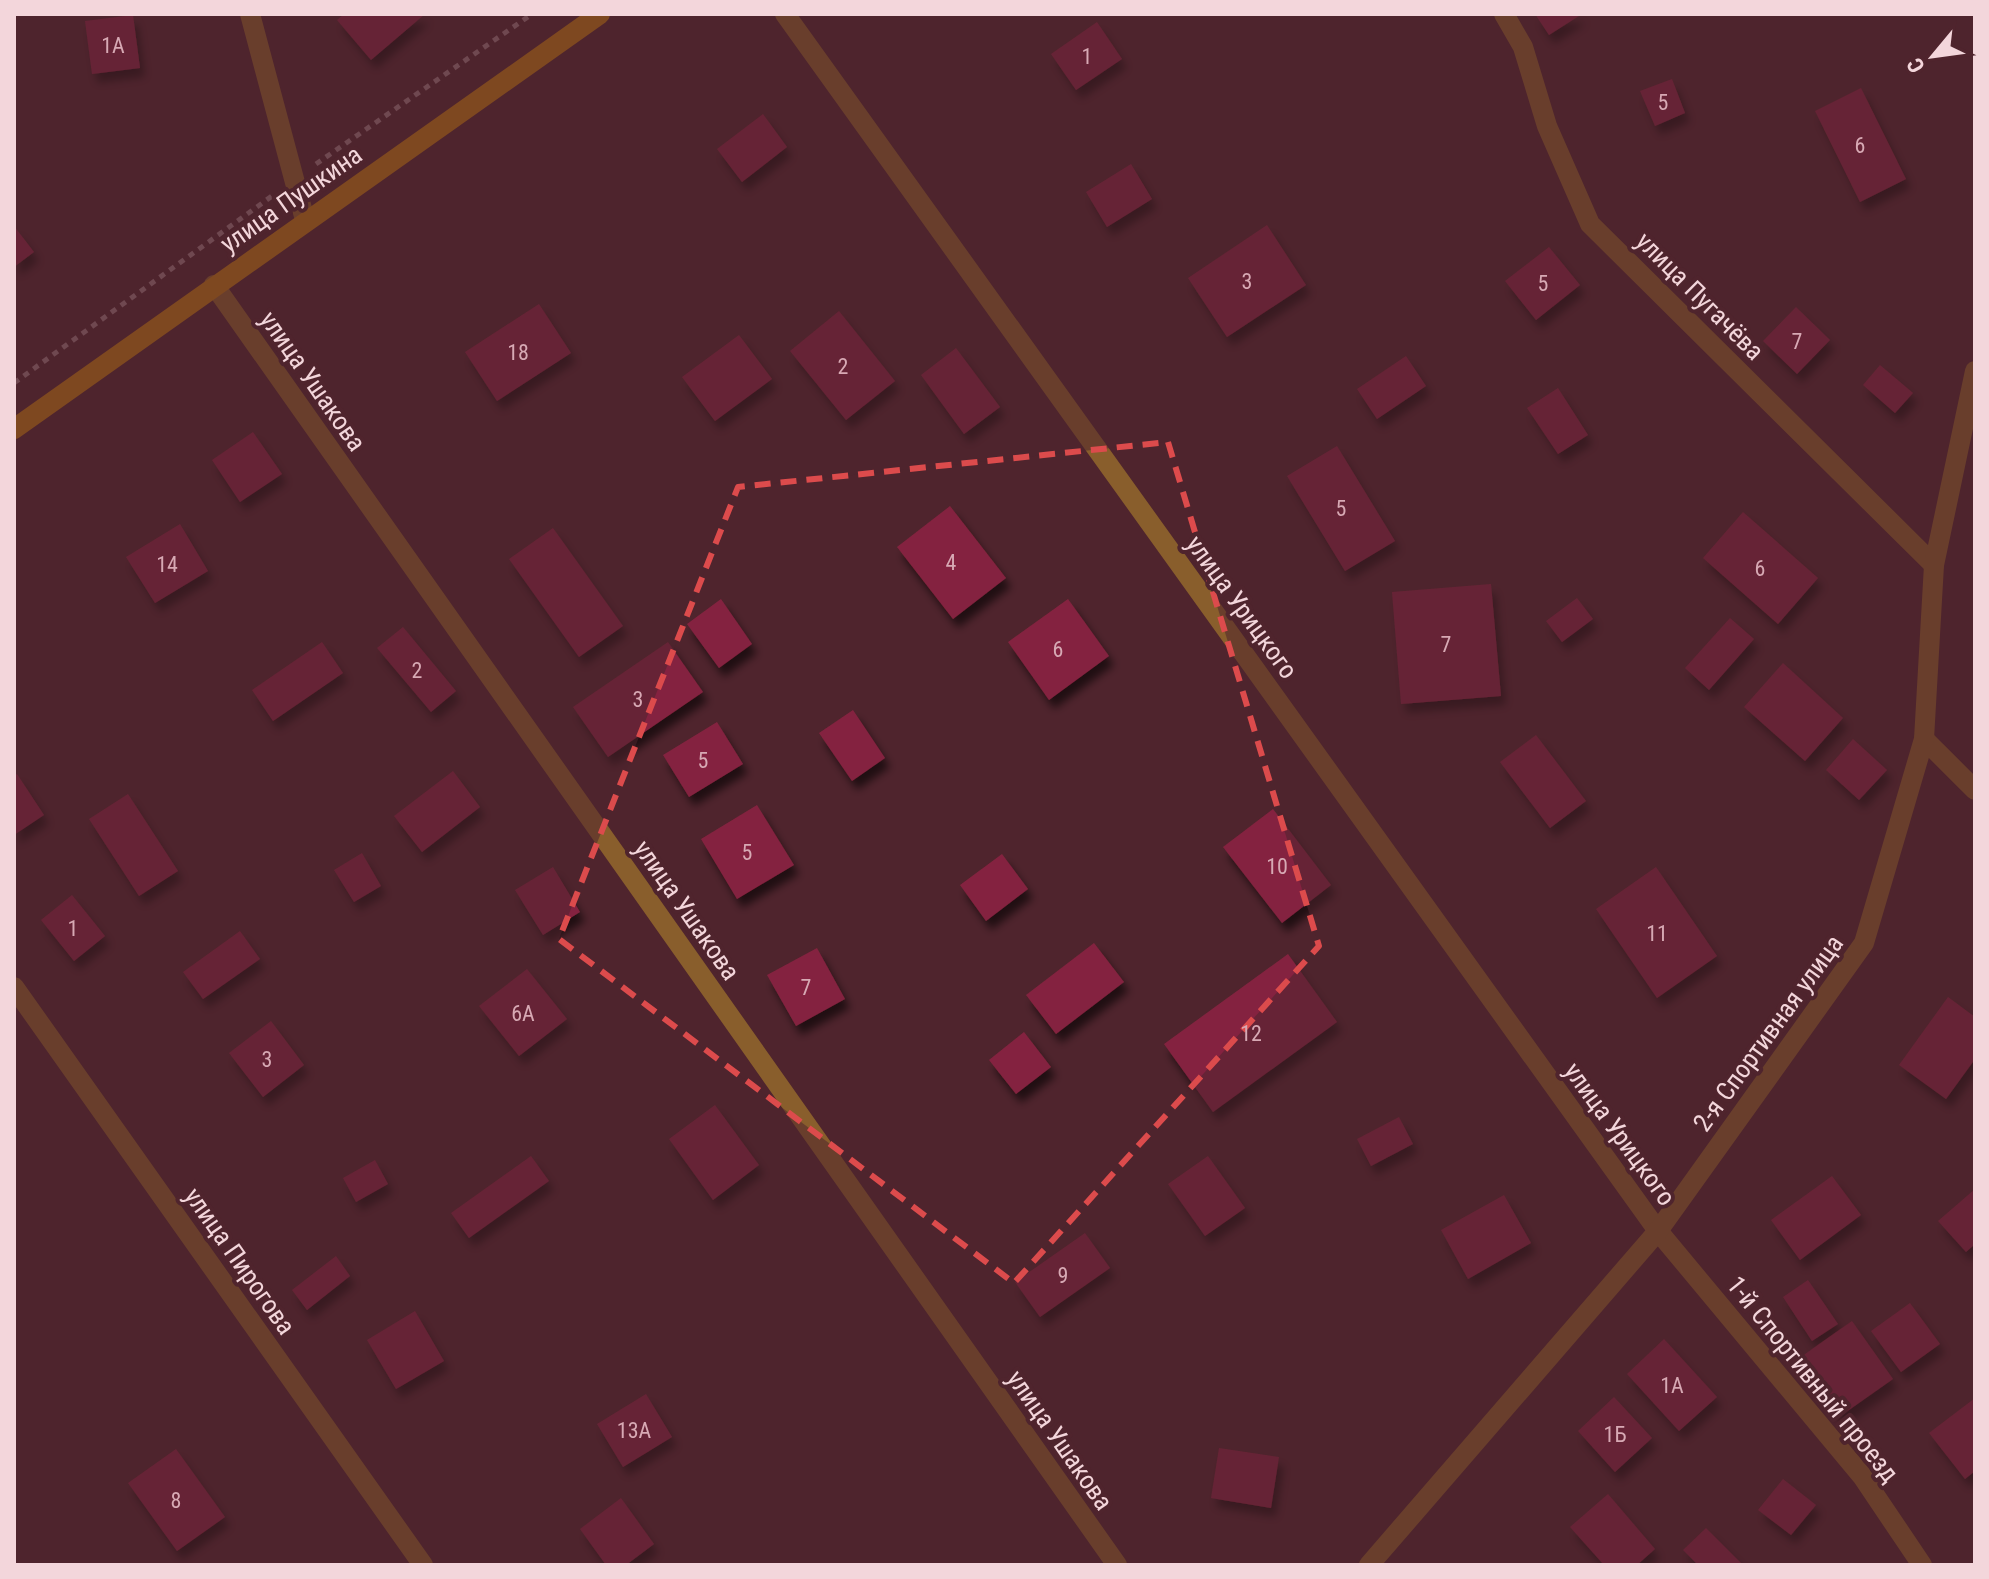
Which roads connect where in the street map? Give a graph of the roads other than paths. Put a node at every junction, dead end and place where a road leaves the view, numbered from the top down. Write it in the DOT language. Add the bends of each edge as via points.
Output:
graph roads {
  1 [pos="250,14"];
  2 [pos="600,14"];
  3 [pos="785,14"];
  4 [pos="1504,14"];
  5 [pos="305,220"];
  6 [pos="214,285"];
  7 [pos="1975,371"];
  8 [pos="14,429"];
  9 [pos="1934,565"];
  10 [pos="1924,739"];
  11 [pos="1975,790"];
  12 [pos="14,987"];
  13 [pos="1658,1231"];
  14 [pos="423,1565"];
  15 [pos="1117,1565"];
  16 [pos="1369,1565"];
  17 [pos="1922,1565"];
  1 -- 5 [label="street"];
  2 -- 5 [label="main road, улица Пушкина"];
  3 -- 13 [label="street, улица Урицкого"];
  4 -- 9 [label="street, улица Пугачёва" via="1523,47 1547,126 1590,224"];
  5 -- 6 [label="main road, улица Пушкина"];
  6 -- 8 [label="main road, улица Пушкина"];
  6 -- 15 [label="street, улица Ушакова"];
  7 -- 9 [label="street, 2-я Спортивная улица"];
  9 -- 10 [label="street, 2-я Спортивная улица"];
  10 -- 11 [label="street"];
  10 -- 13 [label="street, 2-я Спортивная улица" via="1864,943"];
  12 -- 14 [label="street, улица Пирогова"];
  13 -- 16 [label="street, 2-я Спортивная улица"];
  13 -- 17 [label="street, 1-й Спортивный проезд" via="1862,1476"];
}
